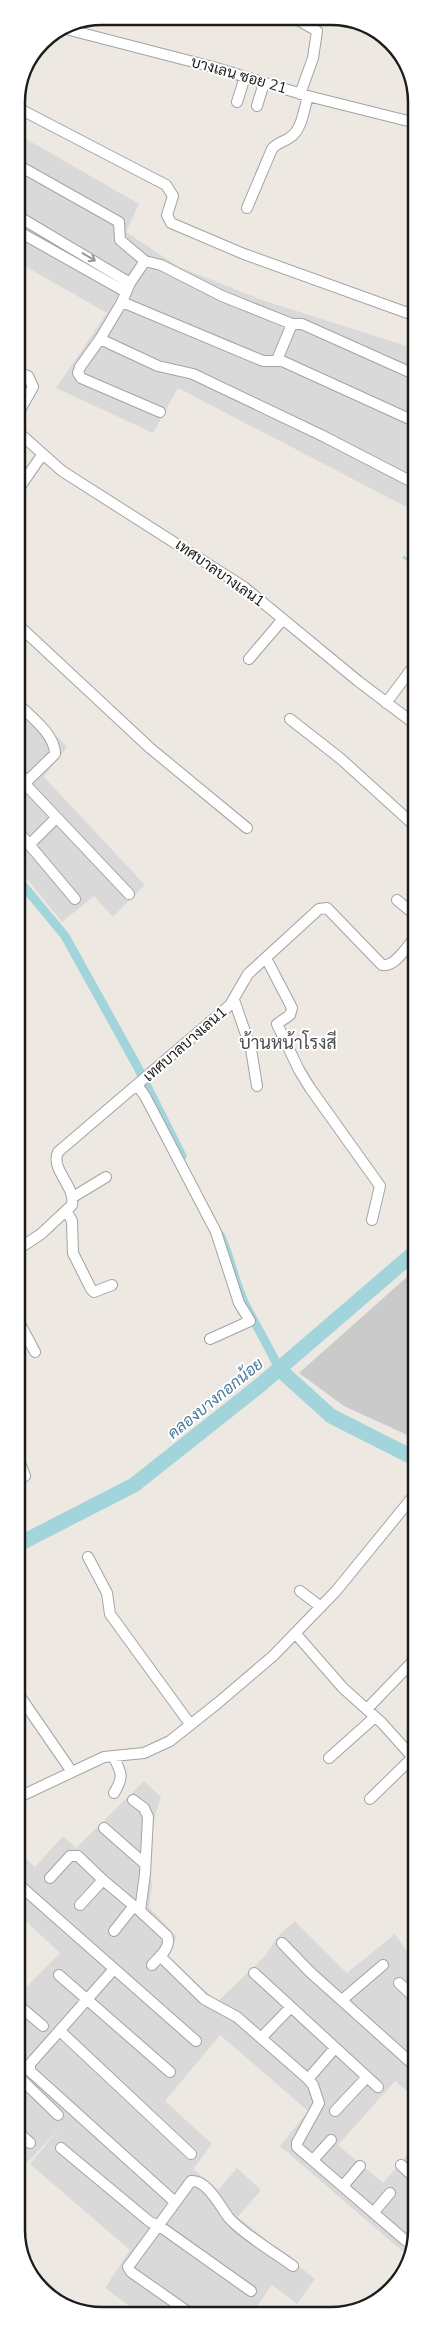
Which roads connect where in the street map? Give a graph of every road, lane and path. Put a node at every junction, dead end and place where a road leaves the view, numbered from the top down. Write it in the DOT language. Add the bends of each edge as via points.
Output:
graph roads {
  1 [pos="307,25"];
  2 [pos="73,31"];
  3 [pos="245,76"];
  4 [pos="264,82"];
  5 [pos="304,95"];
  6 [pos="237,102"];
  7 [pos="257,106"];
  8 [pos="25,113"];
  9 [pos="408,121"];
  10 [pos="25,169"];
  11 [pos="248,208"];
  12 [pos="25,220"];
  13 [pos="25,235"];
  14 [pos="65,243"];
  15 [pos="58,254"];
  16 [pos="145,261"];
  17 [pos="126,292"];
  18 [pos="408,313"];
  19 [pos="292,324"];
  20 [pos="100,339"];
  21 [pos="277,360"];
  22 [pos="408,371"];
  23 [pos="25,375"];
  24 [pos="25,401"];
  25 [pos="160,412"];
  26 [pos="408,418"];
  27 [pos="25,440"];
  28 [pos="42,455"];
  29 [pos="25,479"];
  30 [pos="408,480"];
  31 [pos="283,619"];
  32 [pos="25,632"];
  33 [pos="249,659"];
  34 [pos="408,674"];
  35 [pos="386,703"];
  36 [pos="25,711"];
  37 [pos="290,719"];
  38 [pos="408,719"];
  39 [pos="25,783"];
  40 [pos="25,787"];
  41 [pos="56,818"];
  42 [pos="408,820"];
  43 [pos="247,828"];
  44 [pos="25,839"];
  45 [pos="30,844"];
  46 [pos="129,894"];
  47 [pos="76,900"];
  48 [pos="397,900"];
  49 [pos="408,909"];
  50 [pos="408,945"];
  51 [pos="266,958"];
  52 [pos="234,1000"];
  53 [pos="138,1084"];
  54 [pos="257,1086"];
  55 [pos="106,1178"];
  56 [pos="73,1196"];
  57 [pos="67,1212"];
  58 [pos="372,1220"];
  59 [pos="25,1245"];
  60 [pos="112,1285"];
  61 [pos="25,1333"];
  62 [pos="210,1339"];
  63 [pos="35,1352"];
  64 [pos="408,1503"];
  65 [pos="88,1557"];
  66 [pos="300,1591"];
  67 [pos="321,1607"];
  68 [pos="295,1633"];
  69 [pos="408,1666"];
  70 [pos="25,1704"];
  71 [pos="367,1709"];
  72 [pos="375,1717"];
  73 [pos="190,1724"];
  74 [pos="408,1752"];
  75 [pos="113,1756"];
  76 [pos="330,1758"];
  77 [pos="408,1765"];
  78 [pos="72,1772"];
  79 [pos="114,1793"];
  80 [pos="25,1794"];
  81 [pos="370,1799"];
  82 [pos="133,1800"];
  83 [pos="104,1828"];
  84 [pos="145,1864"];
  85 [pos="50,1878"];
  86 [pos="103,1880"];
  87 [pos="25,1890"];
  88 [pos="80,1905"];
  89 [pos="136,1909"];
  90 [pos="114,1931"];
  91 [pos="282,1943"];
  92 [pos="160,1956"];
  93 [pos="152,1965"];
  94 [pos="383,1965"];
  95 [pos="114,1969"];
  96 [pos="254,1973"];
  97 [pos="59,1975"];
  98 [pos="399,1983"];
  99 [pos="408,1992"];
  100 [pos="87,1999"];
  101 [pos="342,2000"];
  102 [pos="290,2008"];
  103 [pos="25,2011"];
  104 [pos="43,2026"];
  105 [pos="60,2031"];
  106 [pos="261,2038"];
  107 [pos="196,2041"];
  108 [pos="336,2048"];
  109 [pos="408,2061"];
  110 [pos="170,2072"];
  111 [pos="367,2077"];
  112 [pos="308,2079"];
  113 [pos="25,2083"];
  114 [pos="378,2088"];
  115 [pos="335,2111"];
  116 [pos="58,2115"];
  117 [pos="25,2138"];
  118 [pos="331,2140"];
  119 [pos="30,2143"];
  120 [pos="61,2148"];
  121 [pos="190,2154"];
  122 [pos="313,2160"];
  123 [pos="401,2165"];
  124 [pos="360,2166"];
  125 [pos="408,2172"];
  126 [pos="343,2186"];
  127 [pos="390,2193"];
  128 [pos="176,2202"];
  129 [pos="374,2212"];
  130 [pos="158,2225"];
  131 [pos="407,2241"];
  132 [pos="293,2266"];
  133 [pos="250,2291"];
  134 [pos="180,2307"];
  1 -- 5 [label="street" via="317,31"];
  2 -- 3 [label="street, บางเลน ซอย 21"];
  3 -- 4 [label="street, บางเลน ซอย 21"];
  3 -- 6 [label="street"];
  4 -- 5 [label="street, บางเลน ซอย 21"];
  4 -- 7 [label="street"];
  5 -- 9 [label="street, บางเลน ซอย 21"];
  5 -- 11 [label="street" via="300,122 292,136 272,149"];
  8 -- 18 [label="street" via="166,185 173,196 166,214 171,223 244,254"];
  10 -- 16 [label="street" via="116,220 121,224 120,240"];
  12 -- 14 [label="street"];
  13 -- 15 [label="street"];
  14 -- 15 [label="street"];
  14 -- 17 [label="street, one-way"];
  15 -- 17 [label="street"];
  16 -- 17 [label="street"];
  16 -- 19 [label="street" via="161,265 222,296"];
  17 -- 20 [label="street"];
  17 -- 21 [label="street" via="263,360"];
  19 -- 21 [label="street"];
  19 -- 22 [label="street" via="310,326"];
  20 -- 25 [label="street" via="80,367 78,373 81,378"];
  20 -- 30 [label="street" via="158,366 193,374"];
  21 -- 26 [label="street"];
  23 -- 24 [label="street" via="33,387"];
  27 -- 28 [label="street, เทศบาลบางเลน1"];
  28 -- 29 [label="street"];
  28 -- 31 [label="street, เทศบาลบางเลน1" via="244,587"];
  31 -- 33 [label="street"];
  31 -- 35 [label="street, เทศบาลบางเลน1"];
  32 -- 43 [label="street" via="150,748"];
  34 -- 35 [label="street"];
  35 -- 38 [label="street, เทศบาลบางเลน1"];
  36 -- 39 [label="street" via="55,746 55,754"];
  37 -- 42 [label="street" via="337,755"];
  40 -- 41 [label="street"];
  41 -- 45 [label="street"];
  41 -- 46 [label="street"];
  44 -- 45 [label="street"];
  45 -- 47 [label="street"];
  48 -- 49 [label="street"];
  50 -- 51 [label="street, เทศบาลบางเลน1" via="394,961 382,965 339,919 323,907"];
  51 -- 52 [label="street, เทศบาลบางเลน1" via="248,974"];
  51 -- 58 [label="street" via="292,1008 290,1015 277,1024 299,1070 380,1186"];
  52 -- 53 [label="street, เทศบาลบางเลน1"];
  52 -- 54 [label="street" via="250,1050"];
  53 -- 56 [label="street, เทศบาลบางเลน1" via="58,1152 57,1163"];
  53 -- 62 [label="street" via="216,1232 239,1303 250,1321"];
  55 -- 56 [label="street"];
  56 -- 57 [label="street"];
  57 -- 59 [label="street"];
  57 -- 60 [label="street" via="72,1220 73,1253 91,1289 94,1292"];
  61 -- 63 [label="street"];
  64 -- 67 [label="street"];
  65 -- 73 [label="street" via="107,1593 110,1614"];
  66 -- 67 [label="street"];
  67 -- 68 [label="street"];
  68 -- 71 [label="street" via="343,1688"];
  68 -- 73 [label="street" via="244,1682"];
  69 -- 71 [label="street"];
  70 -- 78 [label="street"];
  71 -- 72 [label="street"];
  72 -- 74 [label="street"];
  72 -- 76 [label="street"];
  73 -- 75 [label="street" via="170,1741 144,1753"];
  75 -- 78 [label="street"];
  75 -- 79 [label="street" via="121,1774 121,1782"];
  77 -- 81 [label="street"];
  78 -- 80 [label="street"];
  82 -- 84 [label="street" via="147,1813"];
  83 -- 84 [label="street"];
  84 -- 89 [label="street"];
  85 -- 86 [label="street" via="70,1856 76,1855"];
  86 -- 88 [label="street"];
  86 -- 89 [label="street"];
  87 -- 95 [label="street"];
  89 -- 90 [label="street"];
  89 -- 92 [label="street" via="167,1936 168,1946"];
  91 -- 101 [label="street"];
  92 -- 93 [label="street"];
  92 -- 106 [label="street" via="204,1999 237,2016"];
  94 -- 101 [label="street"];
  95 -- 100 [label="street"];
  95 -- 107 [label="street"];
  96 -- 102 [label="street"];
  97 -- 100 [label="street"];
  98 -- 99 [label="street"];
  100 -- 105 [label="street"];
  100 -- 110 [label="street"];
  101 -- 109 [label="street"];
  102 -- 106 [label="street"];
  102 -- 108 [label="street"];
  103 -- 104 [label="street"];
  105 -- 121 [label="street"];
  105 -- 128 [label="street" via="30,2064 30,2071"];
  106 -- 112 [label="street"];
  108 -- 111 [label="street"];
  108 -- 112 [label="street"];
  111 -- 114 [label="street"];
  111 -- 115 [label="street"];
  112 -- 122 [label="street" via="319,2102 296,2144"];
  113 -- 116 [label="street"];
  117 -- 119 [label="street"];
  118 -- 122 [label="street"];
  120 -- 130 [label="street" via="150,2222"];
  122 -- 126 [label="street"];
  123 -- 125 [label="street"];
  124 -- 126 [label="street"];
  126 -- 129 [label="street"];
  127 -- 129 [label="street"];
  128 -- 130 [label="street"];
  128 -- 132 [label="street" via="192,2181 199,2182 234,2222"];
  129 -- 131 [label="street"];
  130 -- 133 [label="street"];
  130 -- 134 [label="street" via="128,2267"];
}
